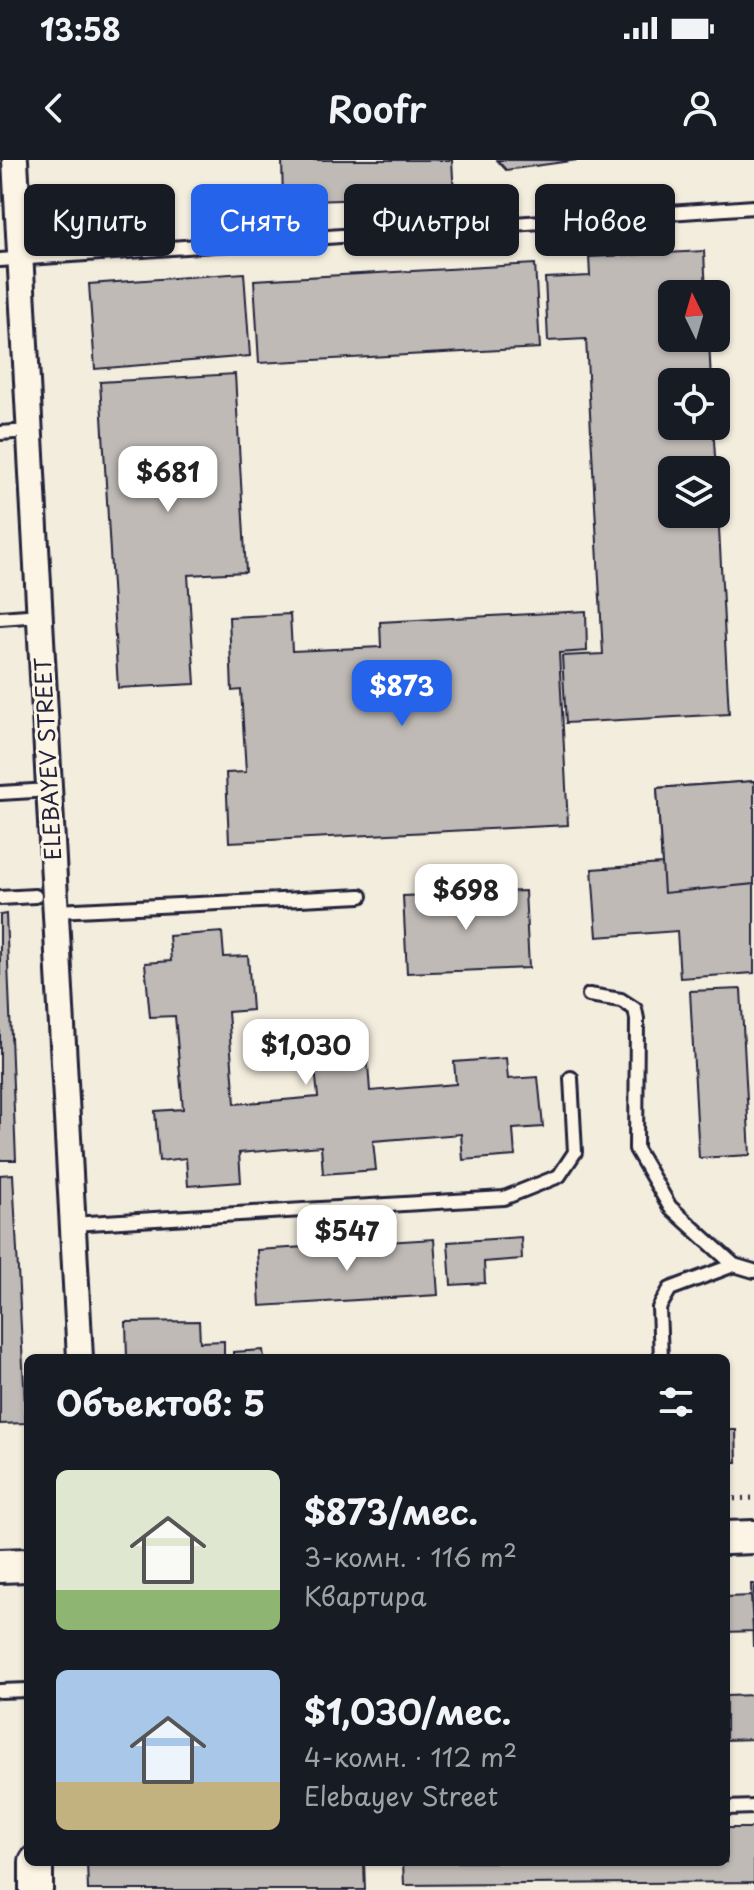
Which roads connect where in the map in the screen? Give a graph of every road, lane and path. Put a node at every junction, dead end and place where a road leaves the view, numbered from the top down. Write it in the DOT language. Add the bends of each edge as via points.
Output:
graph roads {
  1 [pos="10,164"];
  2 [pos="754,207"];
  3 [pos="10,259"];
  4 [pos="30,431"];
  5 [pos="0,433"];
  6 [pos="40,615"];
  7 [pos="0,618"];
  8 [pos="50,790"];
  9 [pos="0,793"];
  10 [pos="35,896"];
  11 [pos="361,896"];
  12 [pos="0,898"];
  13 [pos="56,911"];
  14 [pos="589,995"];
  15 [pos="571,1078"];
  16 [pos="72,1224"];
  17 [pos="734,1265"];
  18 [pos="754,1271"];
  19 [pos="80,1354"];
  20 [pos="661,1354"];
  21 [pos="754,1498"];
  22 [pos="730,1499"];
  23 [pos="754,1537"];
  24 [pos="730,1538"];
  25 [pos="24,1565"];
  26 [pos="0,1566"];
  27 [pos="24,1690"];
  28 [pos="0,1691"];
  29 [pos="754,1807"];
  30 [pos="730,1808"];
  31 [pos="36,1866"];
  32 [pos="36,1890"];
  1 -- 3 [label="street, ELEBAYEV STREET"];
  2 -- 3 [label="lane"];
  3 -- 4 [label="street, ELEBAYEV STREET"];
  4 -- 5 [label="lane"];
  4 -- 6 [label="street, ELEBAYEV STREET"];
  6 -- 7 [label="lane"];
  6 -- 8 [label="street, ELEBAYEV STREET"];
  8 -- 9 [label="lane"];
  8 -- 13 [label="street, ELEBAYEV STREET"];
  10 -- 12 [label="lane"];
  11 -- 13 [label="lane"];
  13 -- 16 [label="street, ELEBAYEV STREET"];
  14 -- 17 [label="lane" via="621,1000 635,1009 636,1149 670,1207"];
  15 -- 16 [label="lane" via="575,1152 559,1176 504,1198"];
  16 -- 19 [label="street, ELEBAYEV STREET"];
  17 -- 18 [label="lane"];
  17 -- 20 [label="lane" via="670,1289 659,1308"];
  21 -- 22 [label="path"];
  23 -- 24 [label="main road"];
  25 -- 26 [label="main road"];
  27 -- 28 [label="lane"];
  29 -- 30 [label="lane"];
  31 -- 32 [label="main road"];
}
